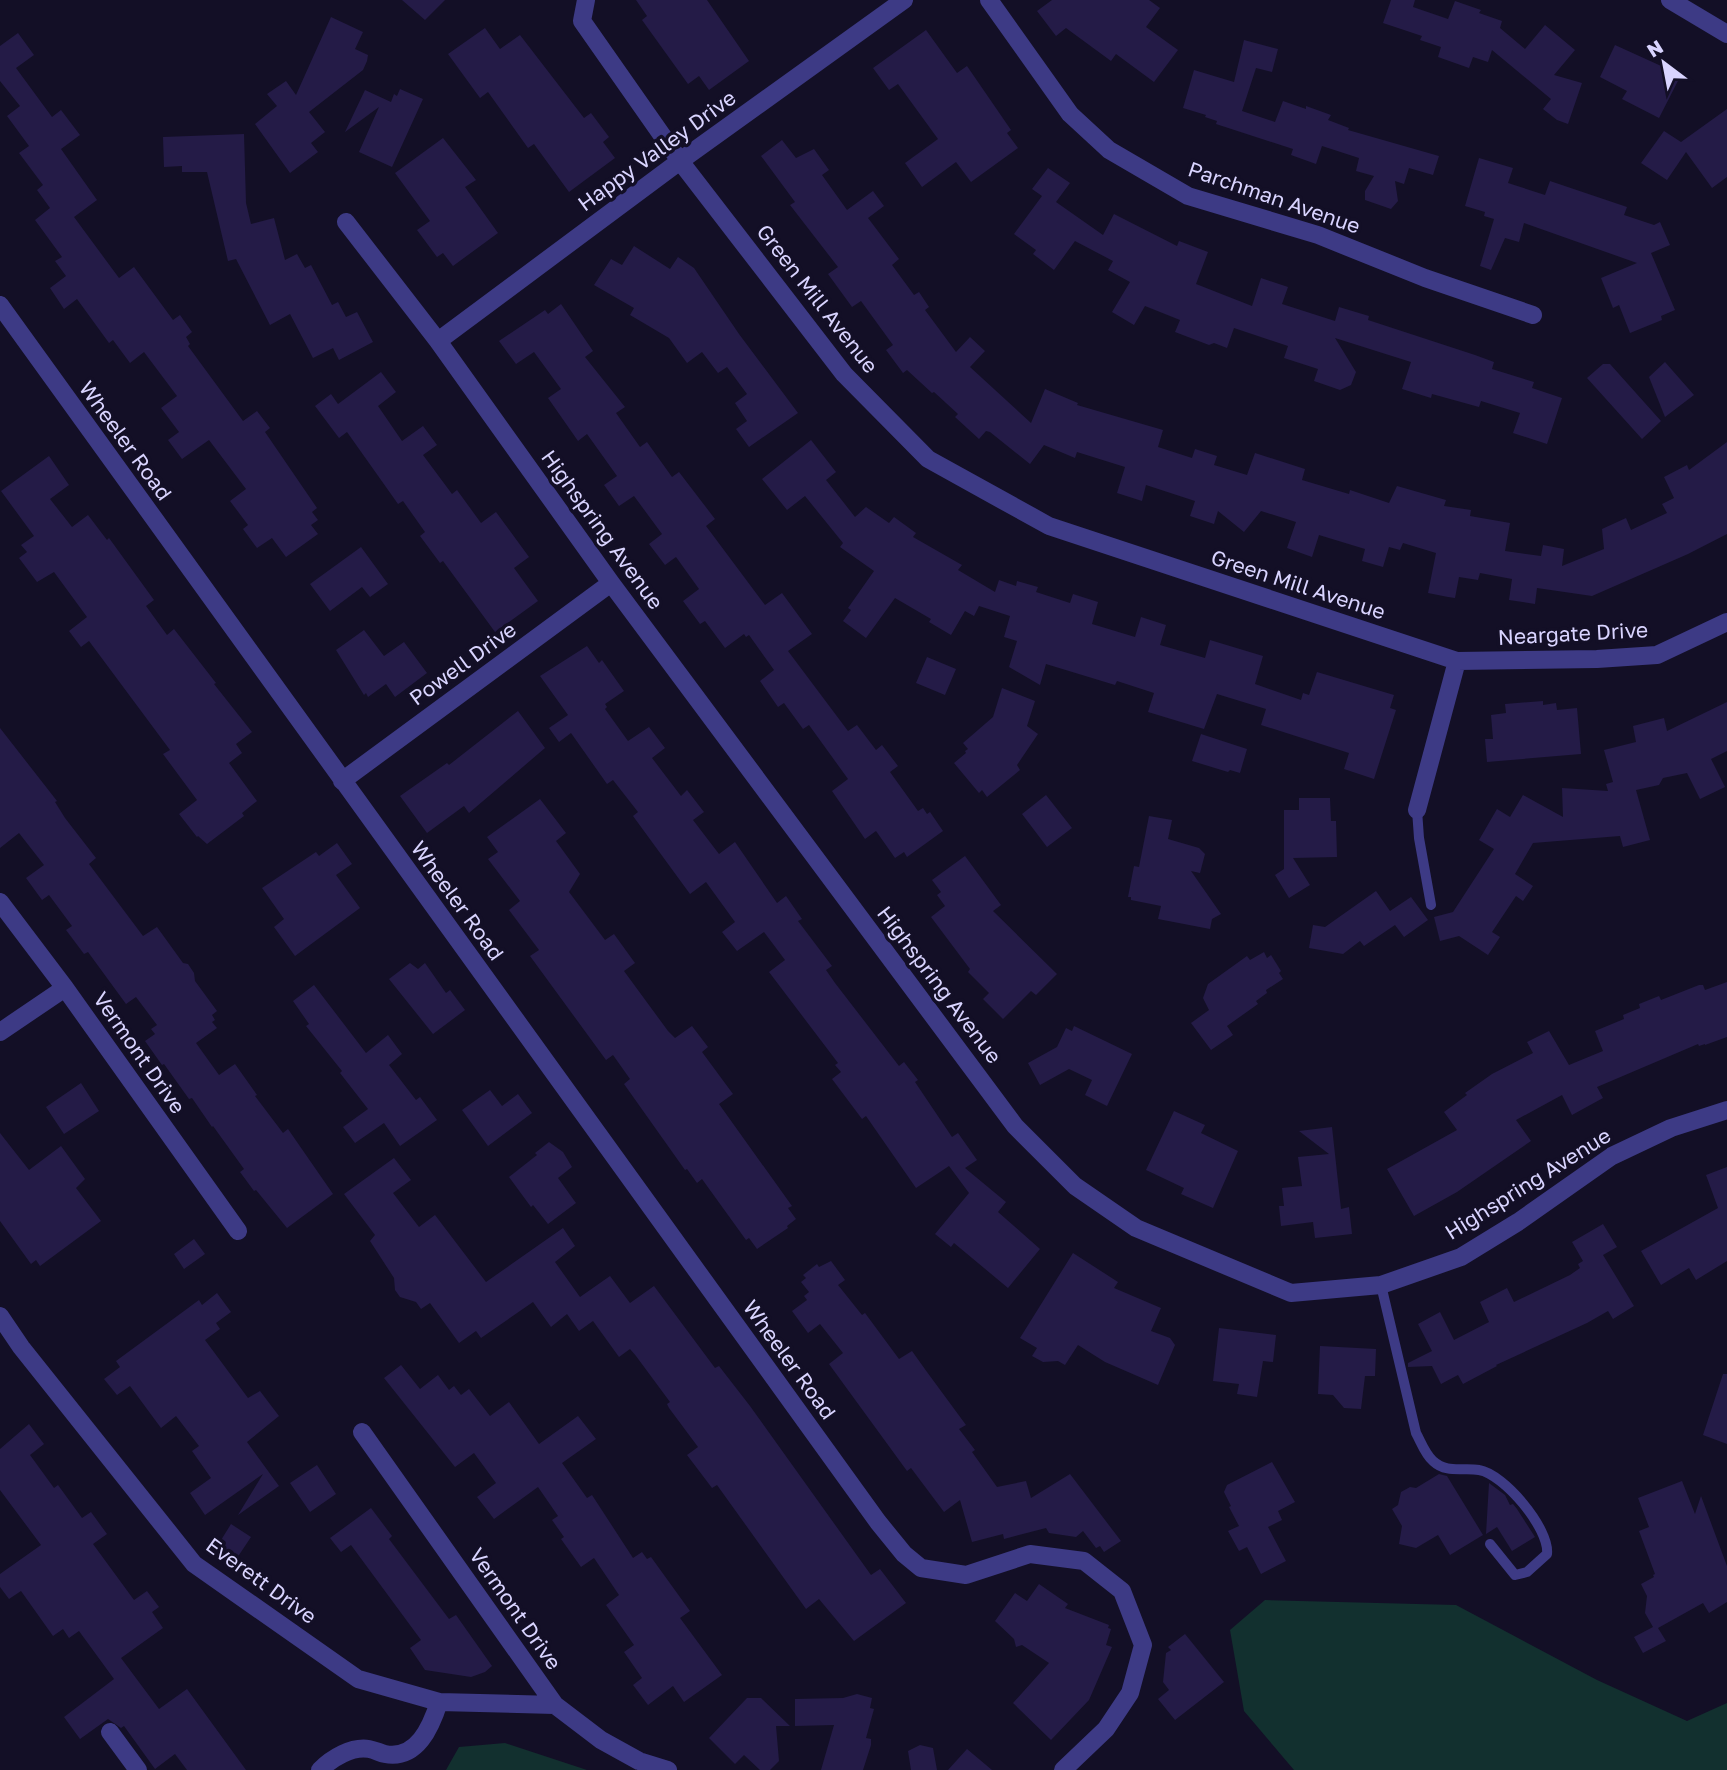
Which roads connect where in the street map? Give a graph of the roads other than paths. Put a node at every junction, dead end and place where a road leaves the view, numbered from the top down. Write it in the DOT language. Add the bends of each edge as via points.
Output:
graph roads {
  1 [pos="586,0"];
  2 [pos="904,0"];
  3 [pos="989,0"];
  4 [pos="1670,0"];
  5 [pos="1727,34"];
  6 [pos="680,161"];
  7 [pos="346,222"];
  8 [pos="0,305"];
  9 [pos="1533,314"];
  10 [pos="438,341"];
  11 [pos="611,583"];
  12 [pos="1727,622"];
  13 [pos="1457,661"];
  14 [pos="342,781"];
  15 [pos="1417,810"];
  16 [pos="0,902"];
  17 [pos="1431,905"];
  18 [pos="65,988"];
  19 [pos="0,1032"];
  20 [pos="1727,1110"];
  21 [pos="238,1231"];
  22 [pos="1381,1285"];
  23 [pos="0,1316"];
  24 [pos="362,1432"];
  25 [pos="1490,1544"];
  26 [pos="439,1702"];
  27 [pos="555,1705"];
  28 [pos="110,1732"];
  29 [pos="138,1770"];
  30 [pos="320,1770"];
  31 [pos="668,1770"];
  32 [pos="1063,1770"];
  1 -- 6 [label="street, Green Mill Avenue" via="582,21"];
  2 -- 6 [label="street, Happy Valley Drive"];
  3 -- 9 [label="street, Parchman Avenue" via="1070,114 1120,157 1188,196 1318,236"];
  4 -- 5 [label="street"];
  6 -- 10 [label="street, Happy Valley Drive"];
  6 -- 13 [label="street, Green Mill Avenue" via="844,374 928,459 1049,526"];
  7 -- 10 [label="street, Highspring Avenue"];
  8 -- 14 [label="street, Wheeler Road"];
  10 -- 11 [label="street, Highspring Avenue"];
  11 -- 14 [label="street, Powell Drive"];
  11 -- 22 [label="street, Highspring Avenue" via="1016,1126 1076,1186 1136,1228 1291,1293"];
  12 -- 13 [label="street, Neargate Drive" via="1657,655"];
  13 -- 15 [label="street"];
  14 -- 32 [label="street, Wheeler Road" via="904,1554 921,1568 966,1574 1030,1554 1084,1561 1122,1591 1143,1645 1130,1693 1106,1729"];
  15 -- 17 [label="lane"];
  16 -- 18 [label="street, Vermont Drive"];
  18 -- 19 [label="street"];
  18 -- 21 [label="street, Vermont Drive"];
  20 -- 22 [label="street, Highspring Avenue" via="1671,1128 1612,1156 1461,1257"];
  22 -- 25 [label="lane" via="1416,1433 1426,1452 1450,1470 1481,1470 1502,1482 1530,1513 1548,1547 1547,1554 1527,1572 1515,1575"];
  23 -- 26 [label="street, Everett Drive" via="194,1564 358,1679"];
  24 -- 27 [label="street, Vermont Drive"];
  26 -- 27 [label="street, Everett Drive"];
  26 -- 30 [label="street" via="432,1724 416,1746 402,1754 367,1748 346,1752"];
  27 -- 31 [label="street, Vermont Drive" via="601,1740 639,1761"];
  28 -- 29 [label="street"];
}
